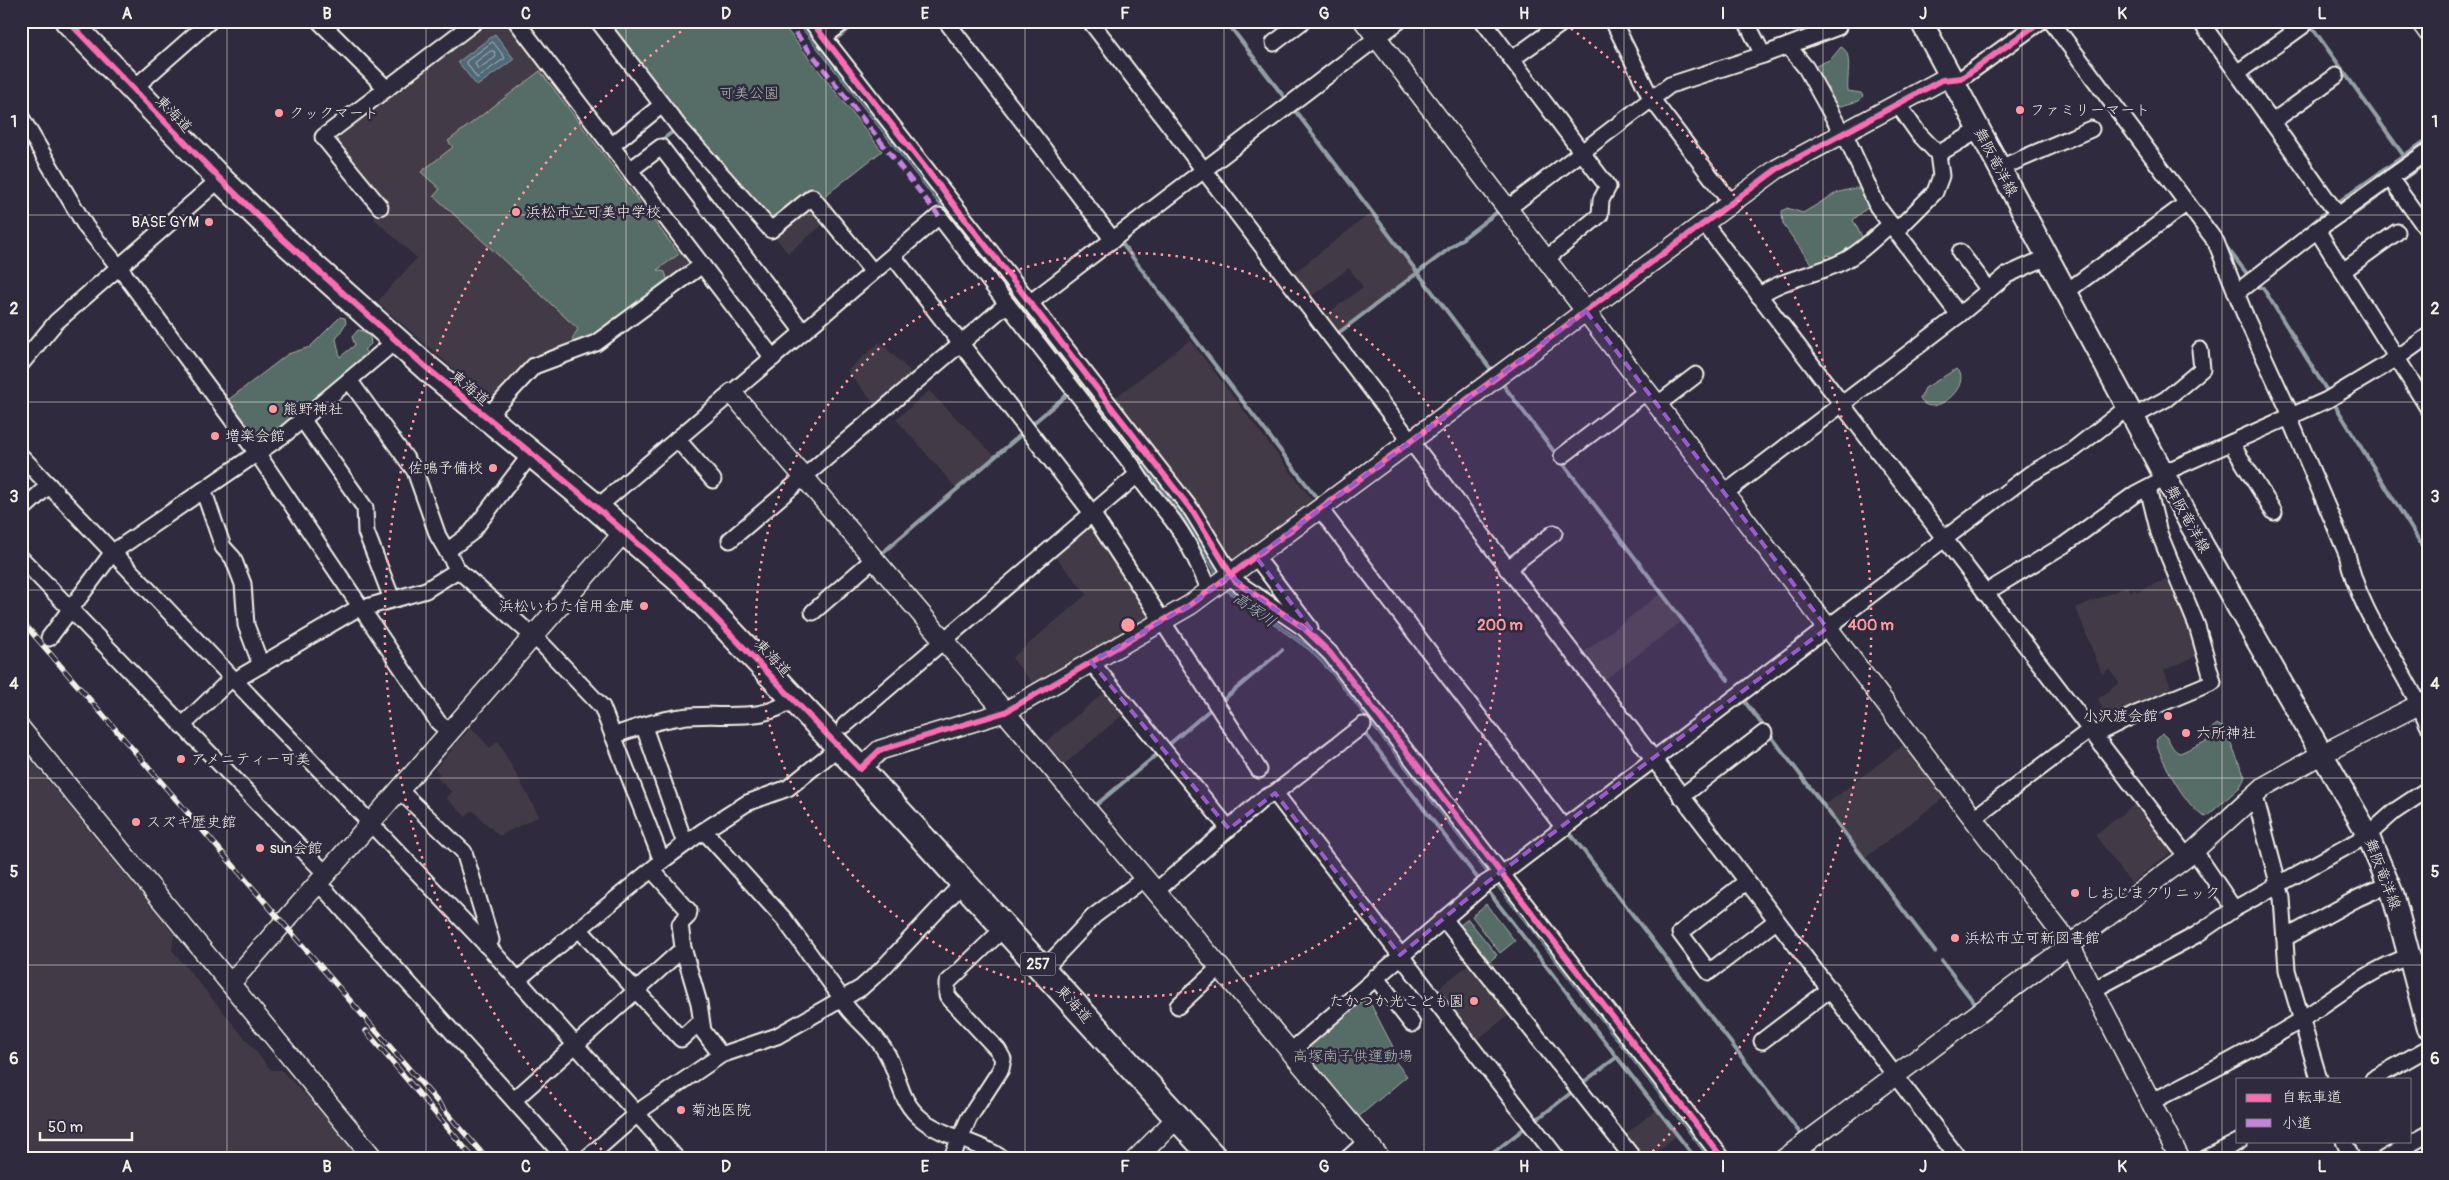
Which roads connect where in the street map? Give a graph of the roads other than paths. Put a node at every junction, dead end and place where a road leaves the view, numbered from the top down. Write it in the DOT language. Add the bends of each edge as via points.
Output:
graph roads {
  1 [pos="68,21"];
  2 [pos="476,21"];
  3 [pos="516,21"];
  4 [pos="598,21"];
  5 [pos="811,21"];
  6 [pos="845,21"];
  7 [pos="946,21"];
  8 [pos="1090,21"];
  9 [pos="1303,21"];
  10 [pos="1364,21"];
  11 [pos="1399,21"];
  12 [pos="1482,21"];
  13 [pos="1565,21"];
  14 [pos="1612,21"];
  15 [pos="1746,21"];
  16 [pos="1838,21"];
  17 [pos="1921,21"];
  18 [pos="2041,21"];
  19 [pos="2051,21"];
  20 [pos="2200,21"];
  21 [pos="2420,21"];
  22 [pos="204,23"];
  23 [pos="328,24"];
  24 [pos="2304,25"];
  25 [pos="2428,32"];
  26 [pos="824,37"];
  27 [pos="1377,38"];
  28 [pos="1274,43"];
  29 [pos="1788,46"];
  30 [pos="1763,55"];
  31 [pos="1512,59"];
  32 [pos="2237,73"];
  33 [pos="2336,76"];
  34 [pos="1952,79"];
  35 [pos="133,89"];
  36 [pos="387,89"];
  37 [pos="1651,98"];
  38 [pos="1897,103"];
  39 [pos="662,105"];
  40 [pos="21,117"];
  41 [pos="2272,122"];
  42 [pos="2091,129"];
  43 [pos="1979,130"];
  44 [pos="1843,132"];
  45 [pos="611,146"];
  46 [pos="2428,150"];
  47 [pos="1582,151"];
  48 [pos="1938,154"];
  49 [pos="2000,168"];
  50 [pos="630,170"];
  51 [pos="1204,170"];
  52 [pos="2390,178"];
  53 [pos="220,179"];
  54 [pos="1731,202"];
  55 [pos="2186,203"];
  56 [pos="380,207"];
  57 [pos="1507,209"];
  58 [pos="2338,215"];
  59 [pos="1704,223"];
  60 [pos="1894,227"];
  61 [pos="2317,230"];
  62 [pos="2428,231"];
  63 [pos="2397,232"];
  64 [pos="1113,240"];
  65 [pos="1960,252"];
  66 [pos="893,256"];
  67 [pos="2047,257"];
  68 [pos="1546,259"];
  69 [pos="702,265"];
  70 [pos="119,267"];
  71 [pos="873,272"];
  72 [pos="2343,272"];
  73 [pos="1989,290"];
  74 [pos="2066,292"];
  75 [pos="2236,293"];
  76 [pos="1759,296"];
  77 [pos="1031,302"];
  78 [pos="1007,304"];
  79 [pos="1586,311"];
  80 [pos="1959,315"];
  81 [pos="803,332"];
  82 [pos="2428,336"];
  83 [pos="395,339"];
  84 [pos="961,344"];
  85 [pos="2200,350"];
  86 [pos="24,354"];
  87 [pos="773,358"];
  88 [pos="2397,358"];
  89 [pos="1696,375"];
  90 [pos="349,380"];
  91 [pos="732,393"];
  92 [pos="1652,398"];
  93 [pos="1842,404"];
  94 [pos="2428,408"];
  95 [pos="2130,412"];
  96 [pos="2290,417"];
  97 [pos="486,418"];
  98 [pos="302,420"];
  99 [pos="677,439"];
  100 [pos="1410,442"];
  101 [pos="2231,443"];
  102 [pos="257,453"];
  103 [pos="531,454"];
  104 [pos="21,456"];
  105 [pos="1562,456"];
  106 [pos="1137,475"];
  107 [pos="804,477"];
  108 [pos="713,480"];
  109 [pos="2159,480"];
  110 [pos="49,485"];
  111 [pos="202,491"];
  112 [pos="1725,493"];
  113 [pos="599,509"];
  114 [pos="1320,509"];
  115 [pos="21,511"];
  116 [pos="2274,512"];
  117 [pos="1092,513"];
  118 [pos="625,531"];
  119 [pos="1554,533"];
  120 [pos="1945,539"];
  121 [pos="730,540"];
  122 [pos="446,551"];
  123 [pos="113,552"];
  124 [pos="1256,557"];
  125 [pos="21,558"];
  126 [pos="874,559"];
  127 [pos="1506,569"];
  128 [pos="458,570"];
  129 [pos="1221,583"];
  130 [pos="1986,593"];
  131 [pos="392,599"];
  132 [pos="361,607"];
  133 [pos="70,609"];
  134 [pos="813,612"];
  135 [pos="1163,622"];
  136 [pos="1827,628"];
  137 [pos="533,636"];
  138 [pos="49,638"];
  139 [pos="944,640"];
  140 [pos="1317,640"];
  141 [pos="1091,662"];
  142 [pos="261,665"];
  143 [pos="234,680"];
  144 [pos="793,698"];
  145 [pos="2424,702"];
  146 [pos="1006,712"];
  147 [pos="1363,725"];
  148 [pos="2428,725"];
  149 [pos="182,726"];
  150 [pos="644,726"];
  151 [pos="21,729"];
  152 [pos="450,732"];
  153 [pos="1764,733"];
  154 [pos="2092,733"];
  155 [pos="613,736"];
  156 [pos="842,736"];
  157 [pos="2322,754"];
  158 [pos="1653,760"];
  159 [pos="860,769"];
  160 [pos="1259,770"];
  161 [pos="2428,789"];
  162 [pos="399,790"];
  163 [pos="1275,793"];
  164 [pos="1681,797"];
  165 [pos="2251,797"];
  166 [pos="1973,819"];
  167 [pos="370,823"];
  168 [pos="1228,828"];
  169 [pos="1564,828"];
  170 [pos="704,831"];
  171 [pos="2368,835"];
  172 [pos="687,843"];
  173 [pos="2190,854"];
  174 [pos="657,866"];
  175 [pos="1496,877"];
  176 [pos="322,879"];
  177 [pos="963,882"];
  178 [pos="1746,882"];
  179 [pos="1150,884"];
  180 [pos="2389,884"];
  181 [pos="2279,885"];
  182 [pos="2234,909"];
  183 [pos="1444,919"];
  184 [pos="1776,921"];
  185 [pos="1004,928"];
  186 [pos="579,929"];
  187 [pos="2284,938"];
  188 [pos="486,945"];
  189 [pos="2070,945"];
  190 [pos="684,951"];
  191 [pos="1400,955"];
  192 [pos="2409,957"];
  193 [pos="1220,967"];
  194 [pos="1043,970"];
  195 [pos="1375,977"];
  196 [pos="517,980"];
  197 [pos="228,982"];
  198 [pos="636,990"];
  199 [pos="1829,990"];
  200 [pos="2093,990"];
  201 [pos="841,1000"];
  202 [pos="1178,1006"];
  203 [pos="2301,1020"];
  204 [pos="1412,1024"];
  205 [pos="701,1025"];
  206 [pos="2428,1027"];
  207 [pos="1762,1041"];
  208 [pos="575,1045"];
  209 [pos="2428,1048"];
  210 [pos="1291,1051"];
  211 [pos="721,1055"];
  212 [pos="1895,1076"];
  213 [pos="2319,1078"];
  214 [pos="2375,1078"];
  215 [pos="514,1100"];
  216 [pos="2151,1102"];
  217 [pos="637,1114"];
  218 [pos="1178,1117"];
  219 [pos="2428,1134"];
  220 [pos="960,1137"];
  221 [pos="1367,1141"];
  222 [pos="2238,1142"];
  223 [pos="2344,1142"];
  224 [pos="374,1159"];
  225 [pos="566,1159"];
  226 [pos="586,1159"];
  227 [pos="677,1159"];
  228 [pos="951,1159"];
  229 [pos="1003,1159"];
  230 [pos="1136,1159"];
  231 [pos="1215,1159"];
  232 [pos="1347,1159"];
  233 [pos="1381,1159"];
  234 [pos="1558,1159"];
  235 [pos="1634,1159"];
  236 [pos="1723,1159"];
  237 [pos="1784,1159"];
  238 [pos="1959,1159"];
  239 [pos="2180,1159"];
  240 [pos="2205,1159"];
  241 [pos="2352,1159"];
  242 [pos="2384,1159"];
  1 -- 35 [label="highway, 東海道 / 257"];
  2 -- 36 [label="street"];
  3 -- 45 [label="street"];
  4 -- 39 [label="street"];
  5 -- 26 [label="street"];
  6 -- 26 [label="street"];
  7 -- 64 [label="street"];
  8 -- 51 [label="street"];
  9 -- 28 [label="street"];
  10 -- 27 [label="street"];
  11 -- 27 [label="street"];
  12 -- 31 [label="street"];
  13 -- 31 [label="street"];
  14 -- 37 [label="street"];
  15 -- 30 [label="street"];
  16 -- 29 [label="street" via="1838,27"];
  17 -- 34 [label="main road, 舞阪竜洋線"];
  18 -- 34 [label="street" via="1962,78"];
  19 -- 55 [label="street"];
  20 -- 32 [label="street"];
  21 -- 25 [label="street"];
  22 -- 35 [label="street"];
  23 -- 36 [label="street"];
  24 -- 32 [label="street"];
  26 -- 77 [label="street"];
  27 -- 51 [label="street"];
  27 -- 57 [label="street"];
  29 -- 30 [label="street"];
  29 -- 44 [label="street" via="1806,68"];
  30 -- 37 [label="street" via="1681,80"];
  31 -- 47 [label="street"];
  32 -- 41 [label="street"];
  33 -- 41 [label="street"];
  34 -- 38 [label="street" via="1942,80"];
  34 -- 43 [label="main road, 舞阪竜洋線"];
  35 -- 53 [label="highway, 東海道 / 257"];
  36 -- 56 [label="street" via="323,137"];
  37 -- 47 [label="street"];
  37 -- 54 [label="street"];
  38 -- 44 [label="street"];
  38 -- 48 [label="street"];
  39 -- 45 [label="street"];
  39 -- 71 [label="street" via="771,230 812,197"];
  40 -- 70 [label="street" via="82,221"];
  41 -- 58 [label="street"];
  42 -- 49 [label="street"];
  43 -- 48 [label="street"];
  43 -- 49 [label="main road, 舞阪竜洋線"];
  44 -- 54 [label="street" via="1784,165"];
  44 -- 60 [label="street" via="1877,206"];
  45 -- 50 [label="street"];
  46 -- 52 [label="street"];
  47 -- 57 [label="street"];
  47 -- 68 [label="street" via="1608,187 1601,200 1600,215"];
  48 -- 60 [label="street" via="1941,176 1935,192"];
  49 -- 67 [label="main road, 舞阪竜洋線"];
  50 -- 69 [label="street"];
  50 -- 81 [label="street" via="661,147"];
  51 -- 64 [label="street"];
  51 -- 100 [label="street"];
  52 -- 58 [label="street"];
  52 -- 62 [label="street"];
  53 -- 70 [label="street"];
  53 -- 83 [label="highway, 東海道 / 257"];
  54 -- 59 [label="street"];
  55 -- 74 [label="street"];
  55 -- 75 [label="street" via="2216,242"];
  57 -- 68 [label="street"];
  58 -- 61 [label="street"];
  59 -- 76 [label="street"];
  59 -- 79 [label="street"];
  60 -- 76 [label="street" via="1844,262 1804,275"];
  60 -- 80 [label="street"];
  61 -- 72 [label="street"];
  61 -- 75 [label="street"];
  63 -- 72 [label="street"];
  64 -- 77 [label="street"];
  65 -- 73 [label="street"];
  66 -- 71 [label="street"];
  66 -- 78 [label="street" via="939,216"];
  66 -- 84 [label="street"];
  67 -- 73 [label="street" via="2007,275"];
  67 -- 74 [label="main road, 舞阪竜洋線"];
  68 -- 79 [label="street"];
  69 -- 87 [label="street"];
  69 -- 97 [label="street" via="596,343 534,366"];
  70 -- 86 [label="street"];
  70 -- 102 [label="street"];
  71 -- 81 [label="street"];
  72 -- 88 [label="street"];
  73 -- 80 [label="street"];
  74 -- 95 [label="main road, 舞阪竜洋線"];
  75 -- 96 [label="street"];
  76 -- 93 [label="street"];
  77 -- 129 [label="street" via="1193,512"];
  78 -- 84 [label="street"];
  78 -- 106 [label="street"];
  79 -- 92 [label="street"];
  79 -- 100 [label="street"];
  80 -- 93 [label="street"];
  81 -- 87 [label="street"];
  82 -- 88 [label="street"];
  83 -- 90 [label="street"];
  83 -- 97 [label="highway, 東海道 / 257"];
  84 -- 107 [label="street"];
  84 -- 117 [label="street"];
  85 -- 95 [label="street" via="2202,369 2166,399"];
  87 -- 91 [label="street"];
  88 -- 94 [label="street"];
  88 -- 96 [label="street" via="2327,400"];
  89 -- 92 [label="street"];
  90 -- 98 [label="street"];
  90 -- 122 [label="street" via="416,471"];
  91 -- 99 [label="street"];
  91 -- 107 [label="street"];
  92 -- 105 [label="street"];
  92 -- 112 [label="street"];
  93 -- 112 [label="street"];
  93 -- 120 [label="street"];
  95 -- 109 [label="main road, 舞阪竜洋線"];
  95 -- 120 [label="street" via="2030,474"];
  96 -- 101 [label="street"];
  96 -- 145 [label="street" via="2364,603 2394,661"];
  97 -- 103 [label="highway, 東海道 / 257"];
  98 -- 102 [label="street"];
  98 -- 131 [label="street" via="366,508 366,532"];
  99 -- 108 [label="street"];
  99 -- 113 [label="street"];
  100 -- 114 [label="street"];
  100 -- 127 [label="street"];
  101 -- 109 [label="street"];
  101 -- 116 [label="street"];
  102 -- 111 [label="street"];
  102 -- 132 [label="street"];
  103 -- 113 [label="highway, 東海道 / 257"];
  103 -- 122 [label="street" via="470,533"];
  104 -- 110 [label="street"];
  106 -- 117 [label="street"];
  106 -- 129 [label="street"];
  107 -- 121 [label="street"];
  107 -- 126 [label="street"];
  109 -- 130 [label="street" via="2064,546"];
  109 -- 154 [label="street" via="2159,533 2197,626 2213,682"];
  109 -- 157 [label="main road, 舞阪竜洋線"];
  110 -- 115 [label="street"];
  110 -- 123 [label="street"];
  111 -- 123 [label="street"];
  111 -- 142 [label="street" via="223,547 233,558 243,584 246,625"];
  112 -- 136 [label="street"];
  113 -- 118 [label="highway, 東海道 / 257"];
  114 -- 124 [label="street"];
  114 -- 169 [label="street"];
  117 -- 135 [label="street"];
  117 -- 139 [label="street"];
  118 -- 137 [label="street"];
  118 -- 144 [label="highway, 東海道 / 257" via="690,589"];
  119 -- 127 [label="street"];
  120 -- 130 [label="street"];
  120 -- 136 [label="street"];
  122 -- 128 [label="street"];
  123 -- 133 [label="street"];
  123 -- 143 [label="street"];
  124 -- 129 [label="street"];
  124 -- 140 [label="street"];
  125 -- 133 [label="street"];
  126 -- 134 [label="street"];
  126 -- 139 [label="street"];
  127 -- 158 [label="street"];
  128 -- 131 [label="street" via="426,590"];
  128 -- 137 [label="street"];
  129 -- 135 [label="street"];
  129 -- 140 [label="street" via="1240,585"];
  130 -- 154 [label="street"];
  131 -- 132 [label="street"];
  132 -- 142 [label="street"];
  132 -- 152 [label="street" via="438,722"];
  133 -- 138 [label="street"];
  133 -- 149 [label="street"];
  135 -- 141 [label="street"];
  135 -- 160 [label="street"];
  136 -- 158 [label="street"];
  136 -- 166 [label="street"];
  137 -- 152 [label="street"];
  137 -- 155 [label="street" via="602,707"];
  139 -- 146 [label="street"];
  139 -- 156 [label="street"];
  140 -- 175 [label="street" via="1330,653"];
  141 -- 146 [label="street"];
  141 -- 168 [label="street"];
  142 -- 143 [label="street"];
  143 -- 149 [label="street"];
  143 -- 167 [label="street"];
  144 -- 150 [label="street" via="768,713 680,716"];
  144 -- 156 [label="highway, 東海道 / 257"];
  145 -- 148 [label="street"];
  145 -- 157 [label="street"];
  146 -- 159 [label="street" via="880,750"];
  146 -- 179 [label="street"];
  147 -- 163 [label="street"];
  149 -- 176 [label="street"];
  150 -- 155 [label="street"];
  150 -- 172 [label="street"];
  151 -- 197 [label="street"];
  152 -- 162 [label="street"];
  153 -- 164 [label="street"];
  154 -- 166 [label="street"];
  154 -- 173 [label="street"];
  155 -- 174 [label="street"];
  156 -- 159 [label="highway, 東海道 / 257"];
  156 -- 170 [label="street" via="788,788 747,803"];
  157 -- 165 [label="street"];
  157 -- 171 [label="main road, 舞阪竜洋線"];
  158 -- 164 [label="street"];
  158 -- 169 [label="street"];
  159 -- 177 [label="highway, 東海道 / 257"];
  161 -- 171 [label="street" via="2395,811"];
  162 -- 167 [label="street"];
  162 -- 188 [label="street" via="464,852 491,940"];
  163 -- 168 [label="street" via="1264,798"];
  163 -- 191 [label="street"];
  164 -- 178 [label="street"];
  165 -- 173 [label="street"];
  165 -- 181 [label="street" via="2257,804"];
  166 -- 189 [label="street"];
  167 -- 176 [label="street"];
  167 -- 188 [label="street"];
  168 -- 179 [label="street"];
  169 -- 175 [label="street"];
  170 -- 172 [label="street"];
  170 -- 201 [label="street" via="789,924"];
  171 -- 180 [label="main road, 舞阪竜洋線"];
  171 -- 181 [label="street"];
  172 -- 174 [label="street"];
  173 -- 182 [label="street"];
  173 -- 189 [label="street"];
  174 -- 186 [label="street"];
  174 -- 190 [label="street" via="689,911 680,924"];
  175 -- 183 [label="street"];
  175 -- 236 [label="street"];
  176 -- 197 [label="street"];
  176 -- 215 [label="street" via="328,893"];
  177 -- 185 [label="highway, 東海道 / 257"];
  177 -- 201 [label="street" via="872,980"];
  178 -- 184 [label="street"];
  178 -- 184 [label="street" via="1680,933 1709,972"];
  179 -- 193 [label="street"];
  179 -- 194 [label="street" via="1094,916"];
  180 -- 187 [label="street"];
  180 -- 192 [label="main road, 舞阪竜洋線"];
  181 -- 182 [label="street"];
  181 -- 187 [label="street"];
  182 -- 200 [label="street" via="2204,931"];
  183 -- 191 [label="street"];
  183 -- 235 [label="street"];
  184 -- 199 [label="street"];
  185 -- 194 [label="highway, 東海道 / 257"];
  185 -- 220 [label="street" via="947,983 951,1000 1003,1059 1001,1069"];
  186 -- 196 [label="street"];
  186 -- 198 [label="street"];
  187 -- 203 [label="street" via="2287,970"];
  188 -- 196 [label="street"];
  189 -- 200 [label="street"];
  189 -- 212 [label="street"];
  190 -- 198 [label="street"];
  190 -- 205 [label="street" via="699,1003"];
  191 -- 195 [label="street"];
  191 -- 234 [label="street"];
  192 -- 203 [label="street" via="2351,986"];
  192 -- 206 [label="main road, 舞阪竜洋線"];
  193 -- 202 [label="street"];
  193 -- 210 [label="street"];
  194 -- 218 [label="highway, 東海道 / 257"];
  195 -- 204 [label="street"];
  195 -- 210 [label="street"];
  196 -- 208 [label="street"];
  197 -- 224 [label="street"];
  198 -- 205 [label="street" via="680,1039"];
  198 -- 208 [label="street"];
  199 -- 207 [label="street"];
  199 -- 212 [label="street"];
  200 -- 216 [label="street"];
  201 -- 211 [label="street" via="778,1036"];
  201 -- 220 [label="street" via="883,1047 899,1090 911,1109 930,1126"];
  203 -- 213 [label="street"];
  203 -- 216 [label="street"];
  205 -- 211 [label="street"];
  208 -- 215 [label="street"];
  208 -- 217 [label="street"];
  209 -- 214 [label="street"];
  210 -- 221 [label="street"];
  211 -- 217 [label="street"];
  212 -- 237 [label="street"];
  212 -- 238 [label="street"];
  215 -- 225 [label="street"];
  216 -- 239 [label="street"];
  217 -- 226 [label="street"];
  217 -- 227 [label="street"];
  218 -- 230 [label="street"];
  218 -- 231 [label="highway, 東海道 / 257"];
  219 -- 242 [label="street"];
  220 -- 228 [label="street"];
  220 -- 229 [label="street"];
  221 -- 232 [label="street"];
  221 -- 233 [label="street"];
  222 -- 240 [label="street"];
  223 -- 241 [label="street"];
}
